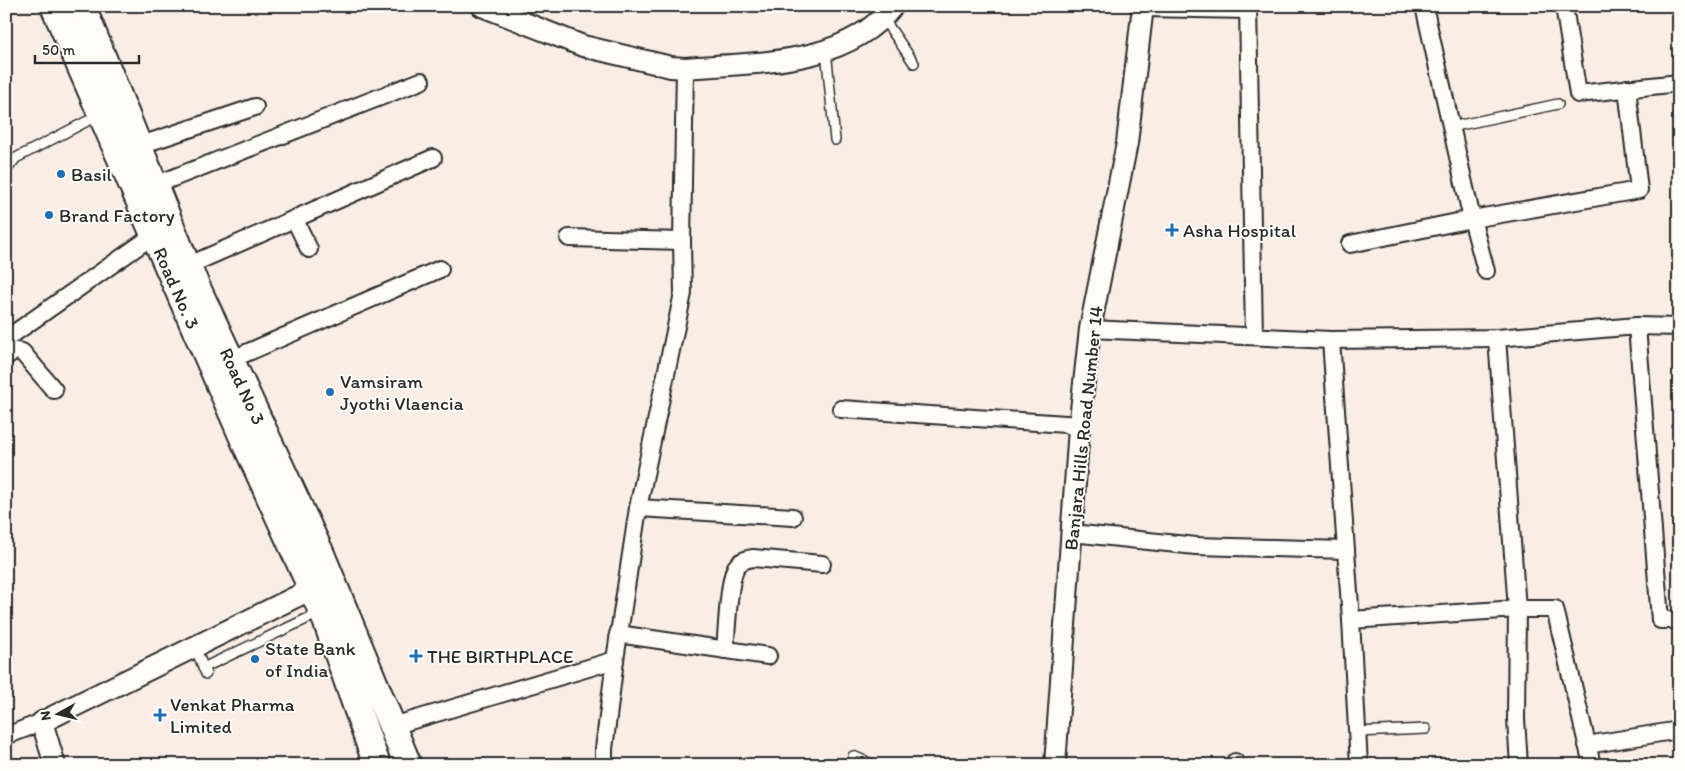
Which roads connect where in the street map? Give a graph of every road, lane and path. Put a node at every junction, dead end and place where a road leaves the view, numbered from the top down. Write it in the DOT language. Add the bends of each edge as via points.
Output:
graph roads {
  1 [pos="54,6"];
  2 [pos="82,6"];
  3 [pos="1424,6"];
  4 [pos="1564,6"];
  5 [pos="1143,7"];
  6 [pos="491,8"];
  7 [pos="1248,8"];
  8 [pos="888,12"];
  9 [pos="826,50"];
  10 [pos="914,62"];
  11 [pos="685,68"];
  12 [pos="420,81"];
  13 [pos="1679,83"];
  14 [pos="1627,88"];
  15 [pos="1558,104"];
  16 [pos="256,107"];
  17 [pos="101,114"];
  18 [pos="1451,127"];
  19 [pos="835,140"];
  20 [pos="138,146"];
  21 [pos="433,158"];
  22 [pos="6,174"];
  23 [pos="155,186"];
  24 [pos="1472,219"];
  25 [pos="295,220"];
  26 [pos="154,235"];
  27 [pos="569,238"];
  28 [pos="682,241"];
  29 [pos="1350,244"];
  30 [pos="308,249"];
  31 [pos="187,266"];
  32 [pos="440,269"];
  33 [pos="1486,271"];
  34 [pos="1637,326"];
  35 [pos="1679,327"];
  36 [pos="1090,329"];
  37 [pos="1254,336"];
  38 [pos="1497,338"];
  39 [pos="6,339"];
  40 [pos="1331,340"];
  41 [pos="6,356"];
  42 [pos="230,360"];
  43 [pos="54,390"];
  44 [pos="841,409"];
  45 [pos="1079,428"];
  46 [pos="638,508"];
  47 [pos="793,517"];
  48 [pos="1072,533"];
  49 [pos="1346,550"];
  50 [pos="822,564"];
  51 [pos="322,593"];
  52 [pos="1517,609"];
  53 [pos="1351,620"];
  54 [pos="1679,620"];
  55 [pos="618,634"];
  56 [pos="194,646"];
  57 [pos="725,650"];
  58 [pos="768,656"];
  59 [pos="615,660"];
  60 [pos="42,722"];
  61 [pos="393,726"];
  62 [pos="1426,729"];
  63 [pos="1679,730"];
  64 [pos="1357,732"];
  65 [pos="6,736"];
  66 [pos="1588,745"];
  67 [pos="853,756"];
  68 [pos="1054,764"];
  69 [pos="56,765"];
  70 [pos="377,765"];
  71 [pos="408,765"];
  72 [pos="604,765"];
  73 [pos="874,765"];
  74 [pos="1359,765"];
  75 [pos="1519,765"];
  76 [pos="1592,765"];
  1 -- 17 [label="main road, Road No. 3"];
  2 -- 20 [label="main road, Road No 3"];
  3 -- 18 [label="street"];
  4 -- 14 [label="street" via="1578,94"];
  5 -- 7 [label="street"];
  5 -- 36 [label="street, Banjara Hills Road Number 14" via="1127,143"];
  6 -- 11 [label="street" via="583,46"];
  7 -- 37 [label="street"];
  8 -- 9 [label="street" via="844,44"];
  8 -- 10 [label="lane"];
  9 -- 11 [label="street" via="792,60"];
  9 -- 19 [label="lane"];
  11 -- 28 [label="street"];
  12 -- 23 [label="street"];
  13 -- 14 [label="street"];
  14 -- 24 [label="street" via="1640,190"];
  15 -- 18 [label="lane"];
  16 -- 20 [label="street"];
  17 -- 22 [label="lane" via="16,158"];
  17 -- 26 [label="main road, Road No. 3"];
  18 -- 24 [label="street"];
  20 -- 23 [label="main road, Road No 3"];
  21 -- 25 [label="street"];
  23 -- 31 [label="main road, Road No 3"];
  24 -- 29 [label="street"];
  24 -- 33 [label="street"];
  25 -- 30 [label="street"];
  25 -- 31 [label="street"];
  26 -- 39 [label="street"];
  26 -- 51 [label="main road, Road No. 3" via="244,440"];
  27 -- 28 [label="street"];
  28 -- 46 [label="street" via="683,292"];
  31 -- 42 [label="main road, Road No 3"];
  32 -- 42 [label="street"];
  34 -- 35 [label="street"];
  34 -- 38 [label="street"];
  34 -- 54 [label="street" via="1660,620"];
  36 -- 37 [label="street"];
  36 -- 45 [label="street, Banjara Hills Road Number 14"];
  37 -- 40 [label="street"];
  38 -- 40 [label="street"];
  38 -- 52 [label="street"];
  40 -- 49 [label="street"];
  41 -- 43 [label="street" via="15,351 22,352"];
  42 -- 51 [label="main road, Road No 3"];
  44 -- 45 [label="street" via="1066,424"];
  45 -- 48 [label="street, Banjara Hills Road Number 14"];
  46 -- 47 [label="street"];
  46 -- 55 [label="street"];
  48 -- 49 [label="street" via="1196,546"];
  48 -- 68 [label="street, Banjara Hills Road Number 14"];
  49 -- 53 [label="street"];
  50 -- 57 [label="street" via="753,558 742,561 732,578"];
  51 -- 56 [label="street"];
  51 -- 56 [label="lane" via="205,671"];
  51 -- 61 [label="main road, Road No 3"];
  51 -- 70 [label="main road, Road No. 3"];
  52 -- 53 [label="street"];
  52 -- 66 [label="street" via="1555,609"];
  52 -- 75 [label="street"];
  53 -- 64 [label="street"];
  55 -- 57 [label="street"];
  55 -- 59 [label="street"];
  56 -- 60 [label="street"];
  57 -- 58 [label="street"];
  59 -- 61 [label="street"];
  59 -- 72 [label="street"];
  60 -- 65 [label="street"];
  60 -- 69 [label="street"];
  61 -- 71 [label="main road, Road No 3"];
  62 -- 64 [label="lane"];
  63 -- 66 [label="street"];
  64 -- 74 [label="street"];
  66 -- 76 [label="street"];
  67 -- 73 [label="lane"];
}
